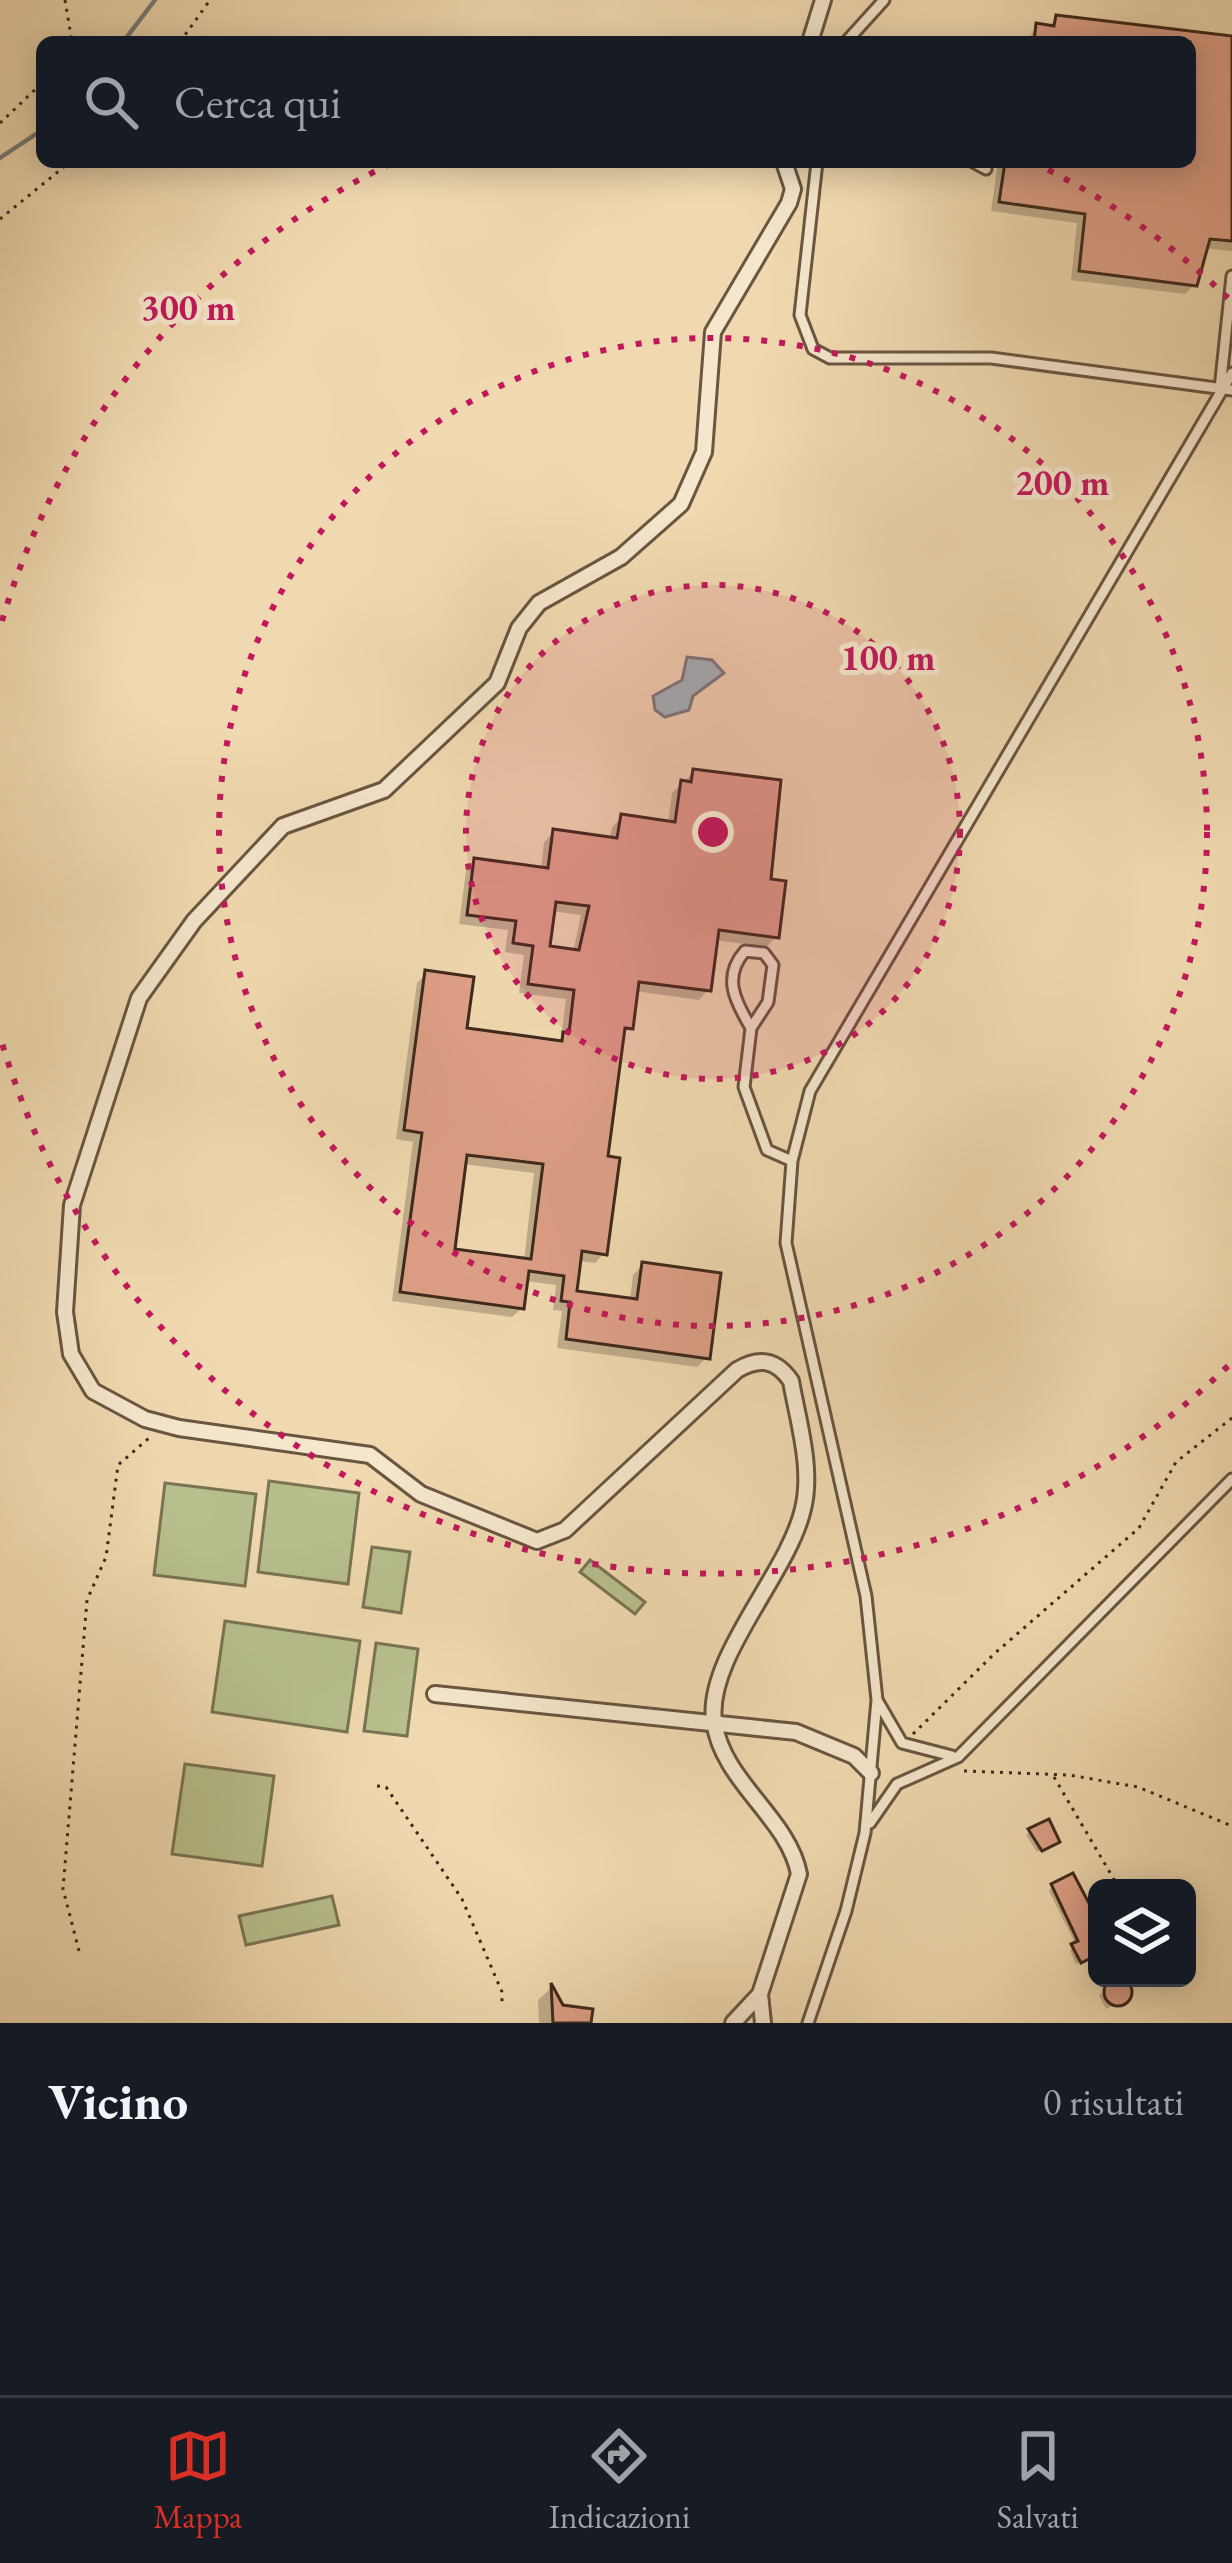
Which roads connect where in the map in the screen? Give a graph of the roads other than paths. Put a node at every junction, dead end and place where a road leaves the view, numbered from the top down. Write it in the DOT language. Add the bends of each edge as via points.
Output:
graph roads {
  1 [pos="823,0"];
  2 [pos="884,0"];
  3 [pos="812,36"];
  4 [pos="851,36"];
  5 [pos="787,168"];
  6 [pos="817,168"];
  7 [pos="1232,276"];
  8 [pos="1232,373"];
  9 [pos="1226,389"];
  10 [pos="751,1028"];
  11 [pos="792,1161"];
  12 [pos="1232,1479"];
  13 [pos="435,1694"];
  14 [pos="877,1700"];
  15 [pos="714,1723"];
  16 [pos="902,1743"];
  17 [pos="873,1748"];
  18 [pos="958,1756"];
  19 [pos="871,1773"];
  20 [pos="897,1784"];
  21 [pos="865,1833"];
  22 [pos="760,1994"];
  23 [pos="734,2023"];
  24 [pos="763,2023"];
  25 [pos="808,2023"];
  1 -- 3 [label="street"];
  2 -- 4 [label="lane"];
  5 -- 15 [label="street" via="789,203 713,332 704,452 681,504 621,557 527,614 497,683 384,790 268,837 139,998 72,1205 65,1312 71,1354 93,1391 145,1419 370,1455 421,1494 537,1541 565,1530 737,1370 771,1362 791,1381 807,1491 793,1538 722,1675"];
  6 -- 9 [label="lane" via="800,316 813,349 830,358 991,358"];
  7 -- 9 [label="lane"];
  8 -- 9 [label="lane"];
  9 -- 11 [label="lane" via="810,1091"];
  10 -- 10 [label="lane" via="768,1002 773,965 764,953 745,951 731,994"];
  10 -- 11 [label="lane" via="745,1087 767,1150"];
  11 -- 14 [label="lane" via="786,1243 866,1596"];
  12 -- 18 [label="lane"];
  13 -- 15 [label="street"];
  14 -- 16 [label="lane"];
  14 -- 17 [label="lane"];
  15 -- 19 [label="street" via="825,1742"];
  15 -- 22 [label="street" via="799,1874"];
  16 -- 17 [label="lane"];
  16 -- 18 [label="lane"];
  17 -- 19 [label="lane"];
  18 -- 20 [label="lane"];
  19 -- 20 [label="lane"];
  19 -- 21 [label="lane"];
  20 -- 21 [label="lane"];
  21 -- 25 [label="lane"];
  22 -- 23 [label="street"];
  22 -- 24 [label="street"];
}
